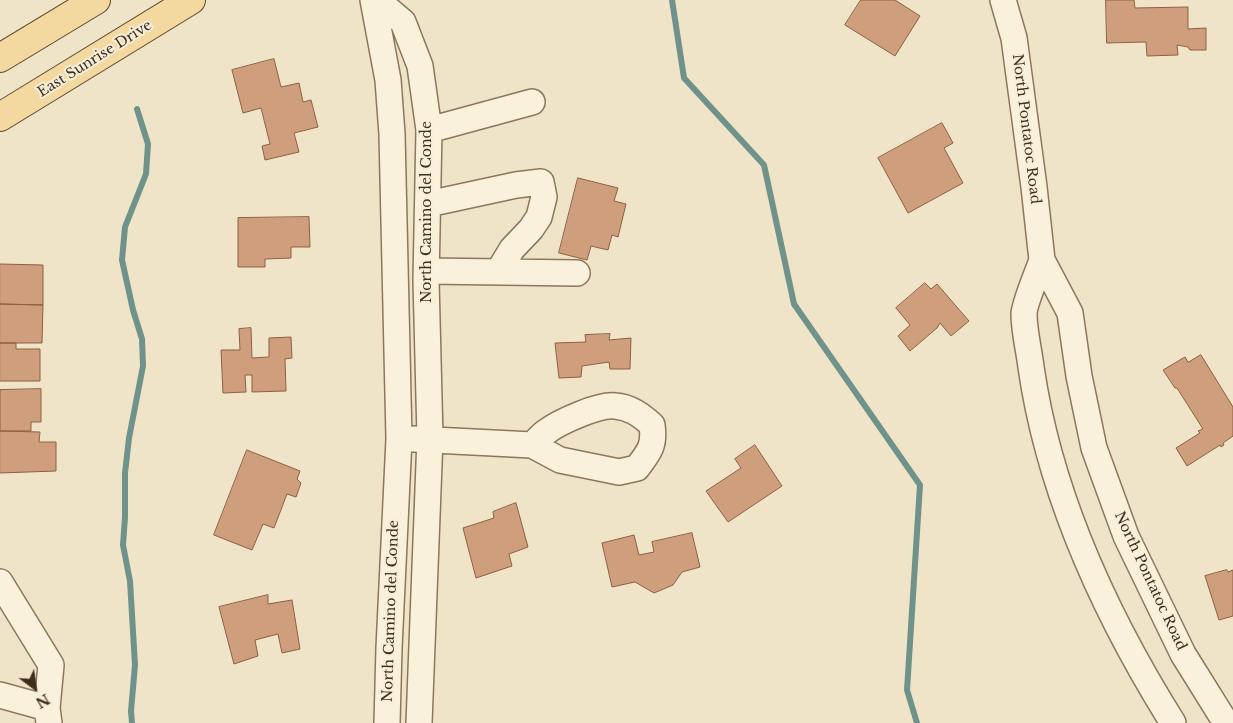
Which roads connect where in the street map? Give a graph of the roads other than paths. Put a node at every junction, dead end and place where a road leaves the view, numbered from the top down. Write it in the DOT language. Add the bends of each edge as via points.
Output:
graph roads {
  1 [pos="96,0"];
  2 [pos="191,0"];
  3 [pos="373,0"];
  4 [pos="378,0"];
  5 [pos="1003,0"];
  6 [pos="0,58"];
  7 [pos="532,102"];
  8 [pos="0,117"];
  9 [pos="429,130"];
  10 [pos="428,204"];
  11 [pos="1042,260"];
  12 [pos="426,271"];
  13 [pos="498,272"];
  14 [pos="577,273"];
  15 [pos="430,438"];
  16 [pos="399,439"];
  17 [pos="532,445"];
  18 [pos="0,582"];
  19 [pos="0,694"];
  20 [pos="48,716"];
  21 [pos="387,723"];
  22 [pos="419,723"];
  23 [pos="1173,723"];
  24 [pos="1226,723"];
  1 -- 6 [label="main road"];
  2 -- 8 [label="main road, East Sunrise Drive"];
  3 -- 16 [label="street, North Camino del Conde" via="388,80 392,134"];
  4 -- 9 [label="street, North Camino del Conde" via="403,22 420,66"];
  5 -- 11 [label="street, North Pontatoc Road" via="1014,38"];
  7 -- 9 [label="street"];
  9 -- 10 [label="street, North Camino del Conde"];
  10 -- 12 [label="street, North Camino del Conde"];
  10 -- 13 [label="street" via="541,182 544,198 539,217 512,249"];
  11 -- 23 [label="street, North Pontatoc Road" via="1024,313 1034,385 1051,461 1084,554 1143,675"];
  11 -- 24 [label="street, North Pontatoc Road" via="1070,313 1094,448 1126,536 1183,654"];
  12 -- 13 [label="street"];
  12 -- 15 [label="street, North Camino del Conde"];
  13 -- 14 [label="street"];
  15 -- 16 [label="street"];
  15 -- 17 [label="street"];
  15 -- 22 [label="street, North Camino del Conde"];
  16 -- 21 [label="street, North Camino del Conde"];
  18 -- 20 [label="street" via="51,665"];
  19 -- 20 [label="street"];
}
